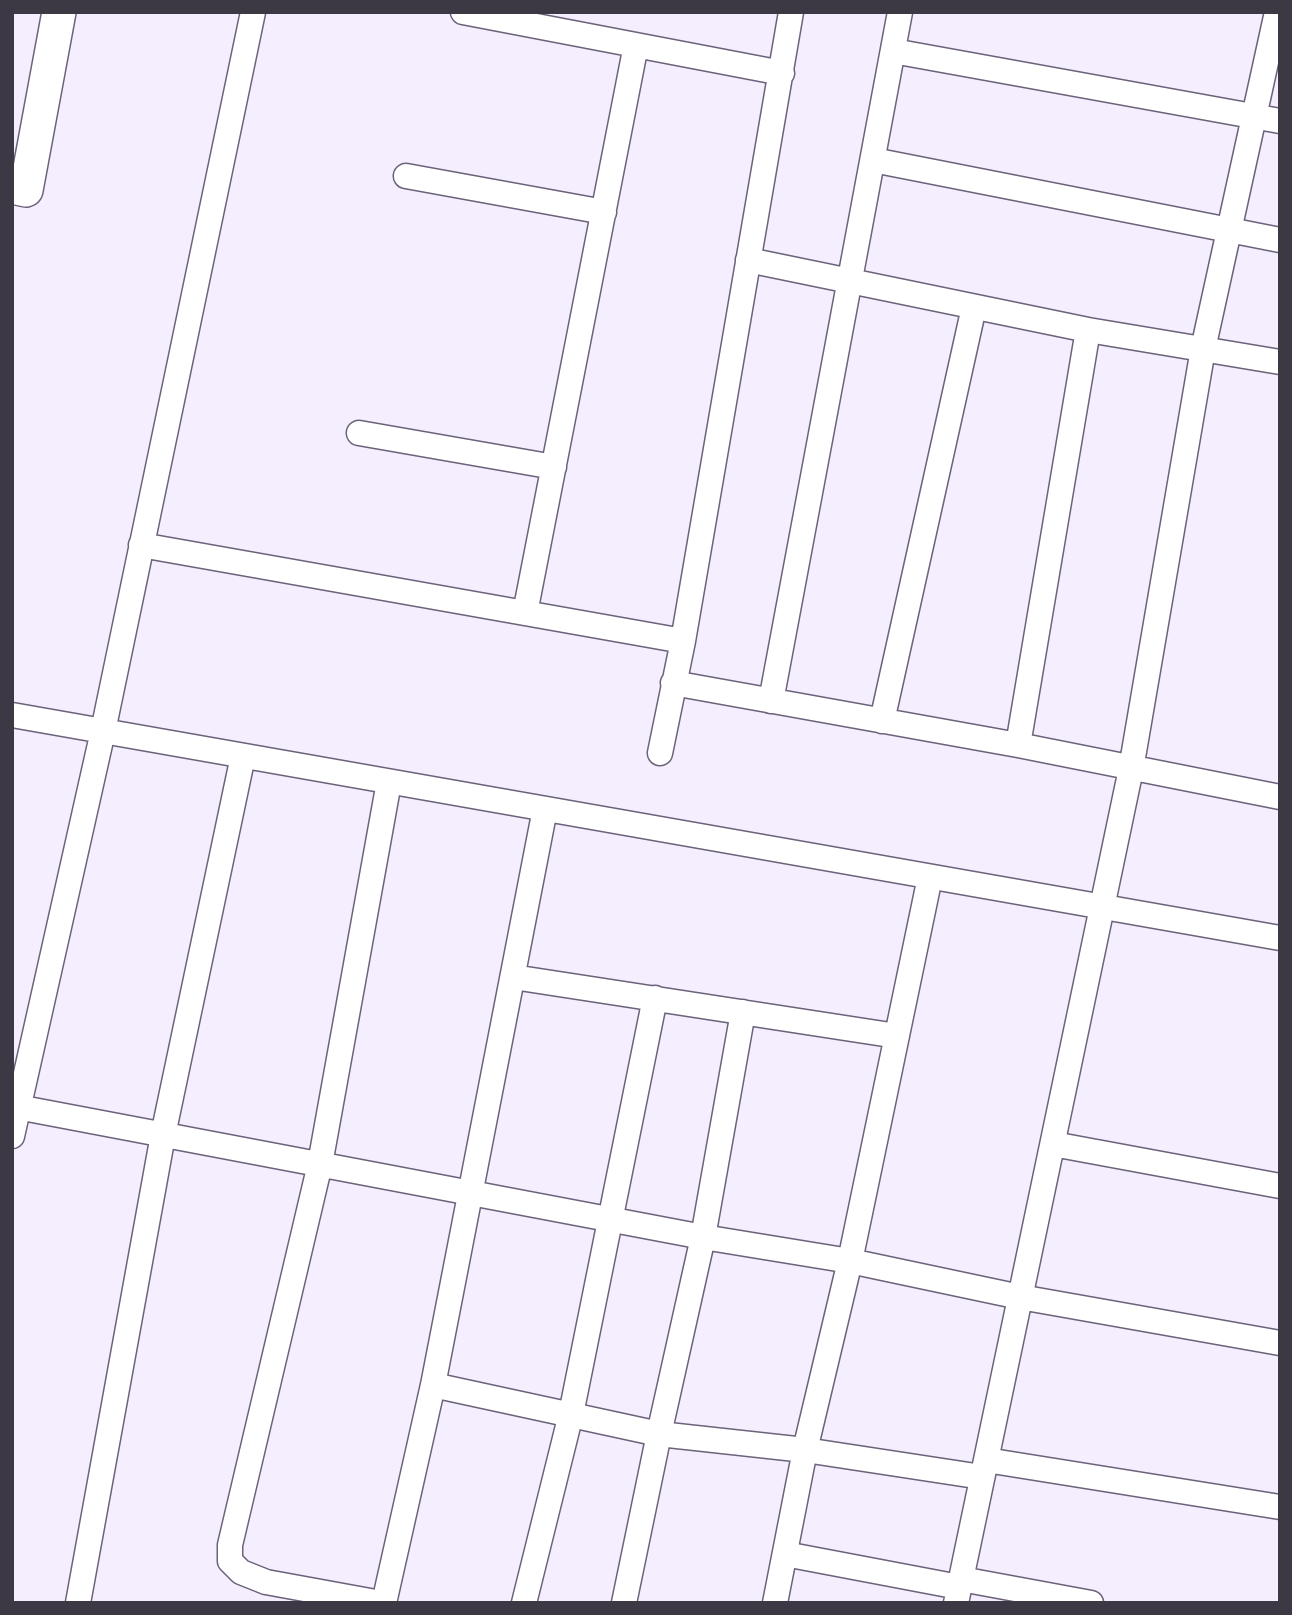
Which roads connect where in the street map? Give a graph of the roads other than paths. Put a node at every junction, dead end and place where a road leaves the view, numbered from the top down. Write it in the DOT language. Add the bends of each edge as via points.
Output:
graph roads {
  1 [pos="59,12"];
  2 [pos="253,12"];
  3 [pos="463,12"];
  4 [pos="791,12"];
  5 [pos="900,12"];
  6 [pos="1277,12"];
  7 [pos="636,45"];
  8 [pos="893,51"];
  9 [pos="782,73"];
  10 [pos="1254,116"];
  11 [pos="1280,121"];
  12 [pos="873,160"];
  13 [pos="406,176"];
  14 [pos="19,188"];
  15 [pos="604,212"];
  16 [pos="1229,230"];
  17 [pos="1280,240"];
  18 [pos="748,260"];
  19 [pos="850,281"];
  20 [pos="974,307"];
  21 [pos="1088,330"];
  22 [pos="1203,349"];
  23 [pos="1280,362"];
  24 [pos="359,433"];
  25 [pos="554,467"];
  26 [pos="141,545"];
  27 [pos="525,613"];
  28 [pos="683,641"];
  29 [pos="673,683"];
  30 [pos="771,701"];
  31 [pos="12,715"];
  32 [pos="882,721"];
  33 [pos="103,731"];
  34 [pos="1018,745"];
  35 [pos="660,753"];
  36 [pos="243,756"];
  37 [pos="1131,769"];
  38 [pos="389,782"];
  39 [pos="1280,797"];
  40 [pos="545,809"];
  41 [pos="930,877"];
  42 [pos="1103,907"];
  43 [pos="1280,939"];
  44 [pos="513,977"];
  45 [pos="655,999"];
  46 [pos="743,1012"];
  47 [pos="897,1036"];
  48 [pos="15,1106"];
  49 [pos="163,1135"];
  50 [pos="12,1136"];
  51 [pos="1053,1144"];
  52 [pos="320,1164"];
  53 [pos="1280,1186"];
  54 [pos="471,1193"];
  55 [pos="611,1219"];
  56 [pos="703,1237"];
  57 [pos="850,1261"];
  58 [pos="1020,1297"];
  59 [pos="1280,1343"];
  60 [pos="433,1385"];
  61 [pos="571,1414"];
  62 [pos="659,1434"];
  63 [pos="805,1450"];
  64 [pos="984,1468"];
  65 [pos="1280,1507"];
  66 [pos="785,1554"];
  67 [pos="958,1590"];
  68 [pos="78,1603"];
  69 [pos="383,1603"];
  70 [pos="523,1603"];
  71 [pos="624,1603"];
  72 [pos="775,1603"];
  73 [pos="1091,1603"];
  1 -- 14 [label="main road"];
  2 -- 26 [label="street"];
  3 -- 7 [label="street"];
  4 -- 9 [label="street"];
  5 -- 8 [label="street"];
  6 -- 10 [label="street"];
  7 -- 9 [label="street"];
  7 -- 15 [label="street"];
  8 -- 10 [label="street"];
  8 -- 12 [label="street"];
  9 -- 18 [label="street"];
  10 -- 11 [label="street"];
  10 -- 16 [label="street"];
  12 -- 16 [label="street"];
  12 -- 19 [label="street"];
  13 -- 15 [label="street"];
  15 -- 25 [label="street"];
  16 -- 17 [label="street"];
  16 -- 22 [label="street"];
  18 -- 19 [label="street"];
  18 -- 28 [label="street"];
  19 -- 20 [label="street"];
  19 -- 30 [label="street"];
  20 -- 21 [label="street"];
  20 -- 32 [label="street"];
  21 -- 22 [label="street"];
  21 -- 34 [label="street"];
  22 -- 23 [label="street"];
  22 -- 37 [label="street"];
  24 -- 25 [label="street"];
  25 -- 27 [label="street"];
  26 -- 27 [label="street"];
  26 -- 33 [label="street"];
  27 -- 28 [label="street"];
  28 -- 29 [label="street"];
  29 -- 30 [label="street"];
  29 -- 35 [label="street"];
  30 -- 32 [label="street"];
  31 -- 33 [label="street"];
  32 -- 34 [label="street"];
  33 -- 36 [label="street"];
  33 -- 48 [label="street"];
  34 -- 37 [label="street"];
  36 -- 38 [label="street"];
  36 -- 49 [label="street"];
  37 -- 39 [label="street"];
  37 -- 42 [label="street"];
  38 -- 40 [label="street"];
  38 -- 52 [label="street"];
  40 -- 41 [label="street"];
  40 -- 44 [label="street"];
  41 -- 42 [label="street"];
  41 -- 47 [label="street"];
  42 -- 43 [label="street"];
  42 -- 51 [label="street"];
  44 -- 45 [label="street"];
  44 -- 54 [label="street"];
  45 -- 46 [label="street"];
  45 -- 55 [label="street"];
  46 -- 47 [label="street"];
  46 -- 56 [label="street"];
  47 -- 57 [label="street"];
  48 -- 49 [label="street"];
  48 -- 50 [label="street"];
  49 -- 52 [label="street"];
  49 -- 68 [label="street"];
  51 -- 53 [label="street"];
  51 -- 58 [label="street"];
  52 -- 54 [label="street"];
  52 -- 69 [label="street" via="230,1545 230,1561 241,1572 266,1582"];
  54 -- 55 [label="street"];
  54 -- 60 [label="street"];
  55 -- 56 [label="street"];
  55 -- 61 [label="street"];
  56 -- 57 [label="street"];
  56 -- 62 [label="street"];
  57 -- 58 [label="street"];
  57 -- 63 [label="street"];
  58 -- 59 [label="street"];
  58 -- 64 [label="street"];
  60 -- 61 [label="street"];
  60 -- 69 [label="street"];
  61 -- 62 [label="street"];
  61 -- 70 [label="street"];
  62 -- 63 [label="street"];
  62 -- 71 [label="street"];
  63 -- 64 [label="street"];
  63 -- 66 [label="street"];
  64 -- 65 [label="street"];
  64 -- 67 [label="street"];
  66 -- 67 [label="street"];
  66 -- 72 [label="street"];
  67 -- 73 [label="street"];
}
